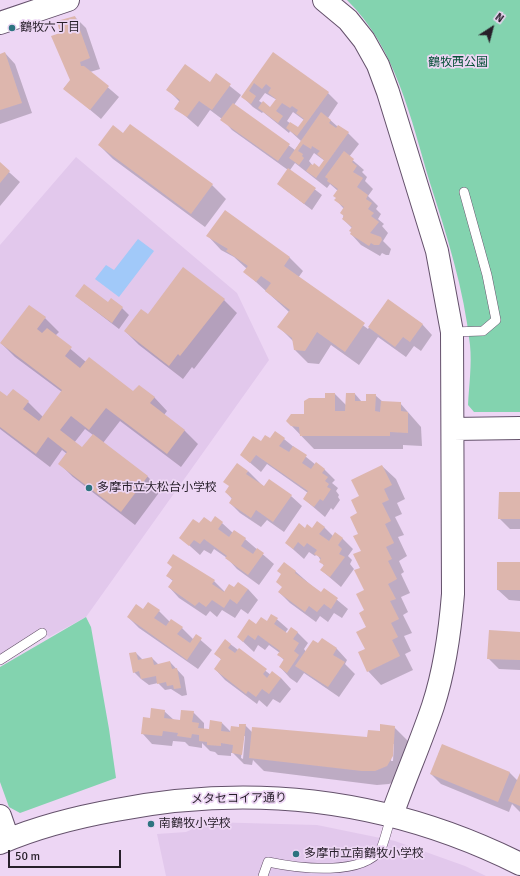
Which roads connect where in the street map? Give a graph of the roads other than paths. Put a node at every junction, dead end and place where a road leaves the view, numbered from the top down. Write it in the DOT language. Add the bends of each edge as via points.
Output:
graph roads {
  1 [pos="68,0"];
  2 [pos="324,0"];
  3 [pos="0,23"];
  4 [pos="464,192"];
  5 [pos="452,332"];
  6 [pos="453,428"];
  7 [pos="520,428"];
  8 [pos="42,633"];
  9 [pos="0,660"];
  10 [pos="392,815"];
  11 [pos="0,816"];
  12 [pos="4,841"];
  13 [pos="520,864"];
  14 [pos="309,873"];
  15 [pos="262,876"];
  1 -- 3 [label="street"];
  2 -- 5 [label="street" via="348,20 364,40 378,65 437,251"];
  4 -- 5 [label="lane" via="487,275 496,320 484,331"];
  5 -- 6 [label="street"];
  6 -- 7 [label="street"];
  6 -- 10 [label="street" via="450,628 433,706"];
  8 -- 9 [label="lane"];
  10 -- 12 [label="street, メタセコイア通り" via="299,799 201,799 146,804 87,815"];
  10 -- 13 [label="street, メタセコイア通り" via="493,850"];
  10 -- 14 [label="lane" via="380,850 370,863 351,873"];
  11 -- 12 [label="street"];
  14 -- 15 [label="lane" via="268,862"];
}
